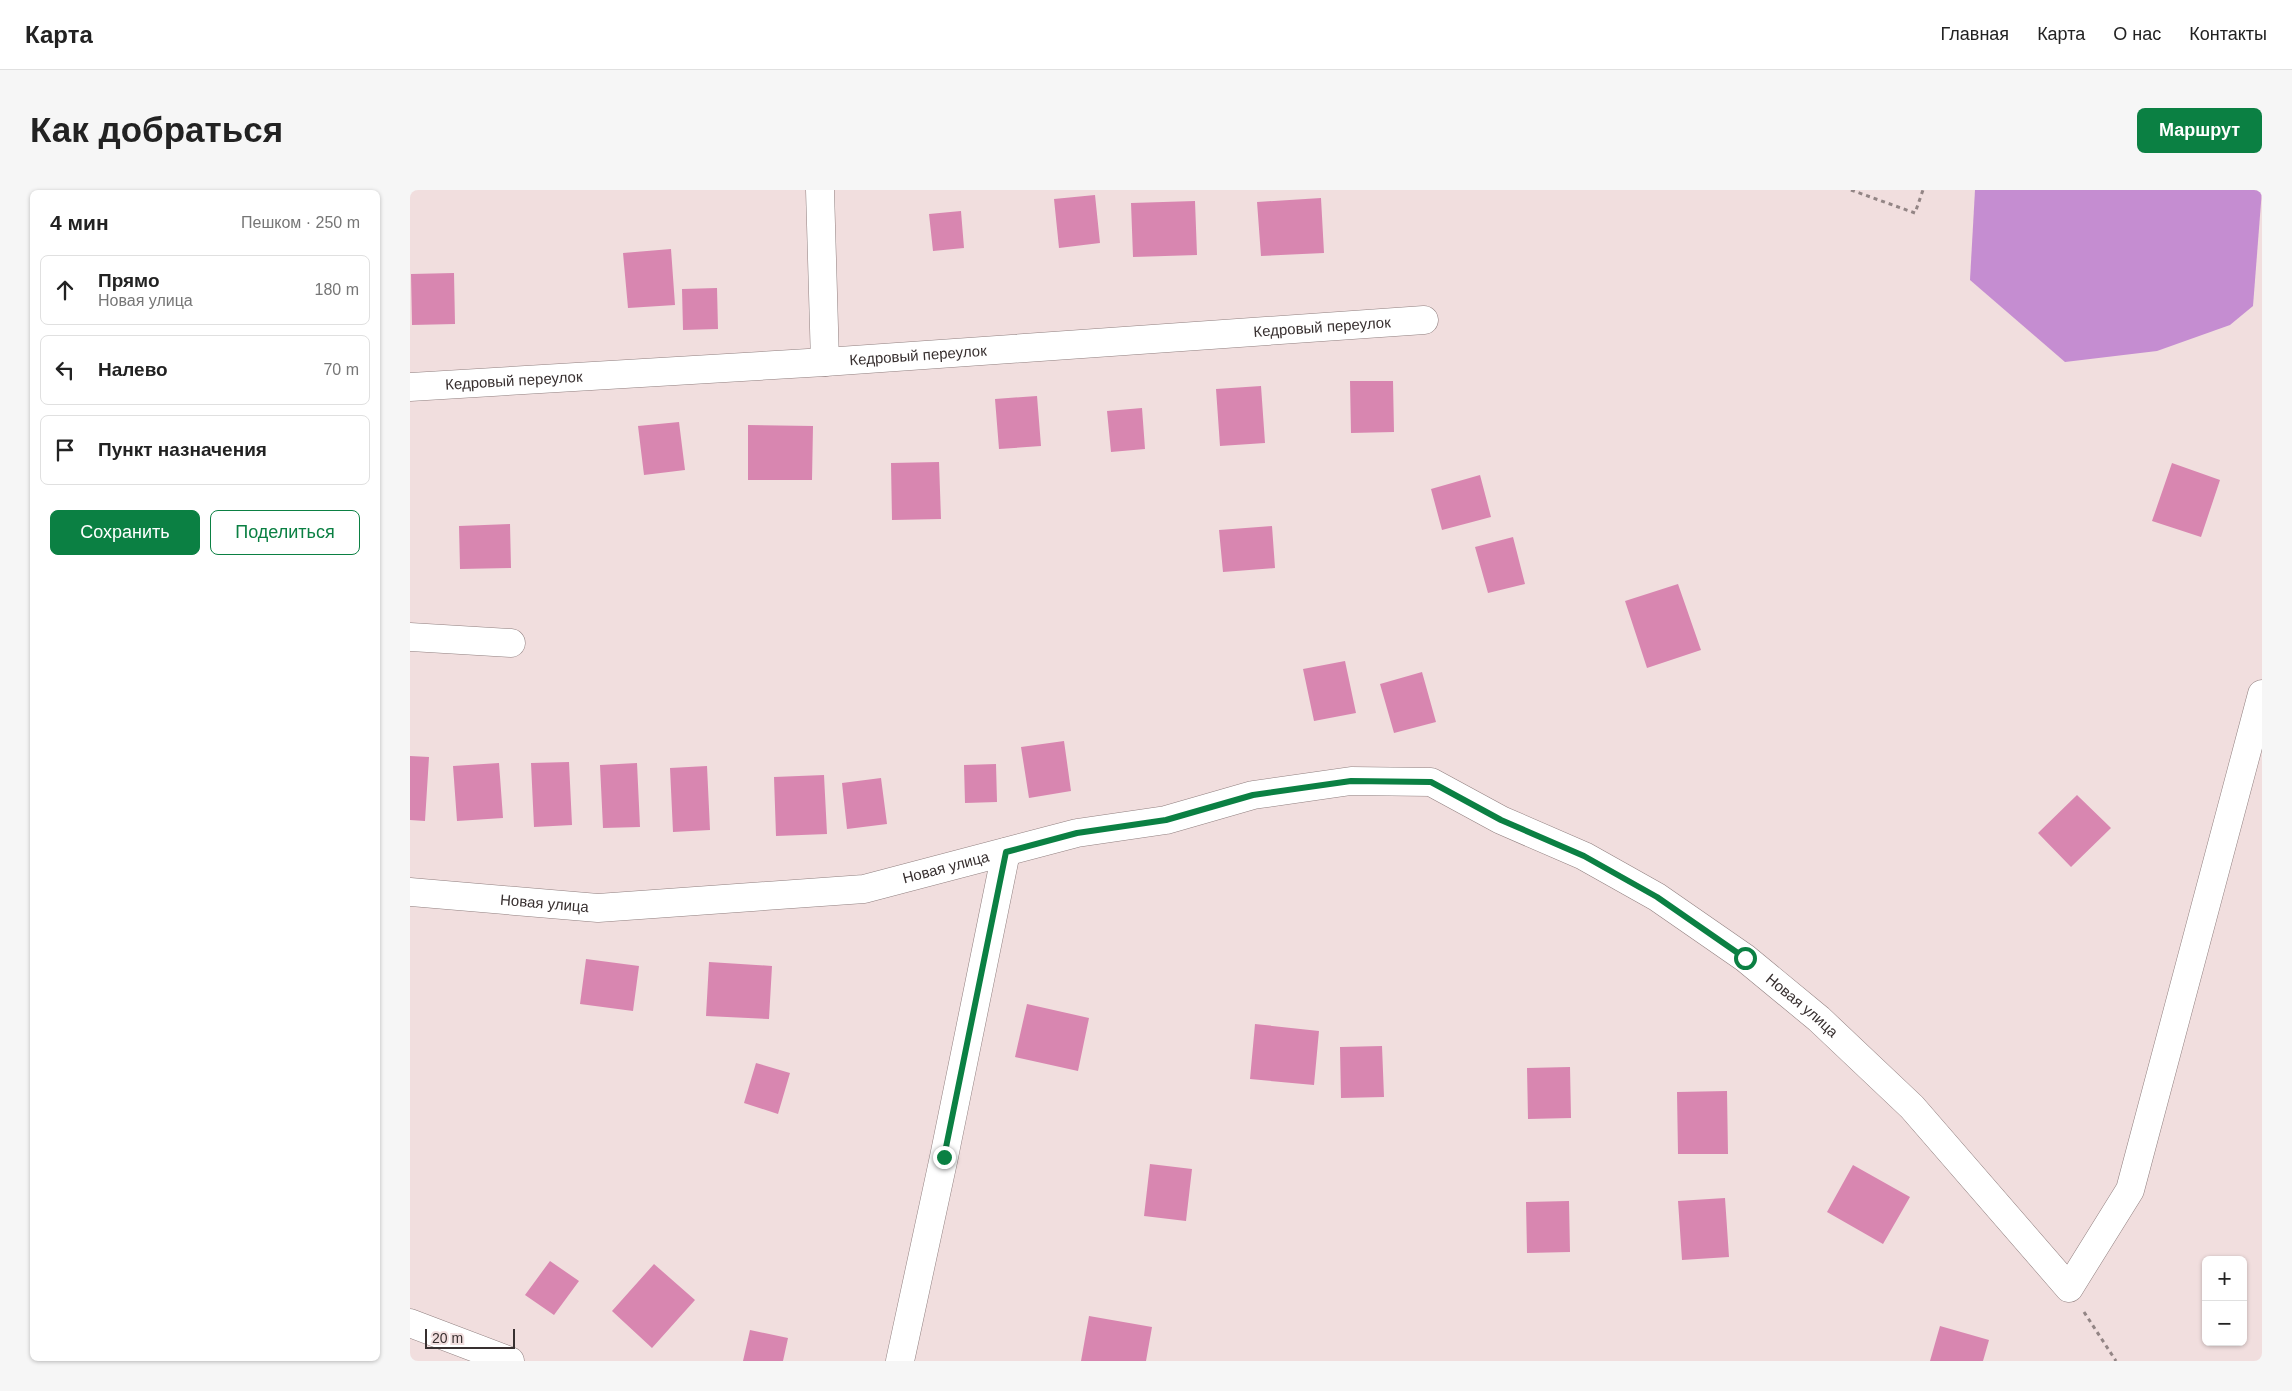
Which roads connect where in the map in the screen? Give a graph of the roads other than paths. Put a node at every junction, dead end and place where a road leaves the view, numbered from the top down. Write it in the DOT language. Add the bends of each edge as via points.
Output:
graph roads {
  1 [pos="820,190"];
  2 [pos="1424,320"];
  3 [pos="825,362"];
  4 [pos="410,387"];
  5 [pos="410,637"];
  6 [pos="511,643"];
  7 [pos="2262,694"];
  8 [pos="1006,852"];
  9 [pos="410,892"];
  10 [pos="410,1322"];
  11 [pos="510,1361"];
  12 [pos="900,1361"];
  1 -- 3 [label="street"];
  2 -- 3 [label="street, Кедровый переулок"];
  3 -- 4 [label="street, Кедровый переулок"];
  5 -- 6 [label="street"];
  7 -- 8 [label="street, Новая улица" via="2130,1190 2069,1288 1912,1107 1819,1018 1745,958 1657,897 1609,870 1501,820 1431,782 1351,781 1253,795 1166,820 1077,833"];
  8 -- 9 [label="street, Новая улица" via="864,889 607,907"];
  8 -- 12 [label="street"];
  10 -- 11 [label="street"];
}
